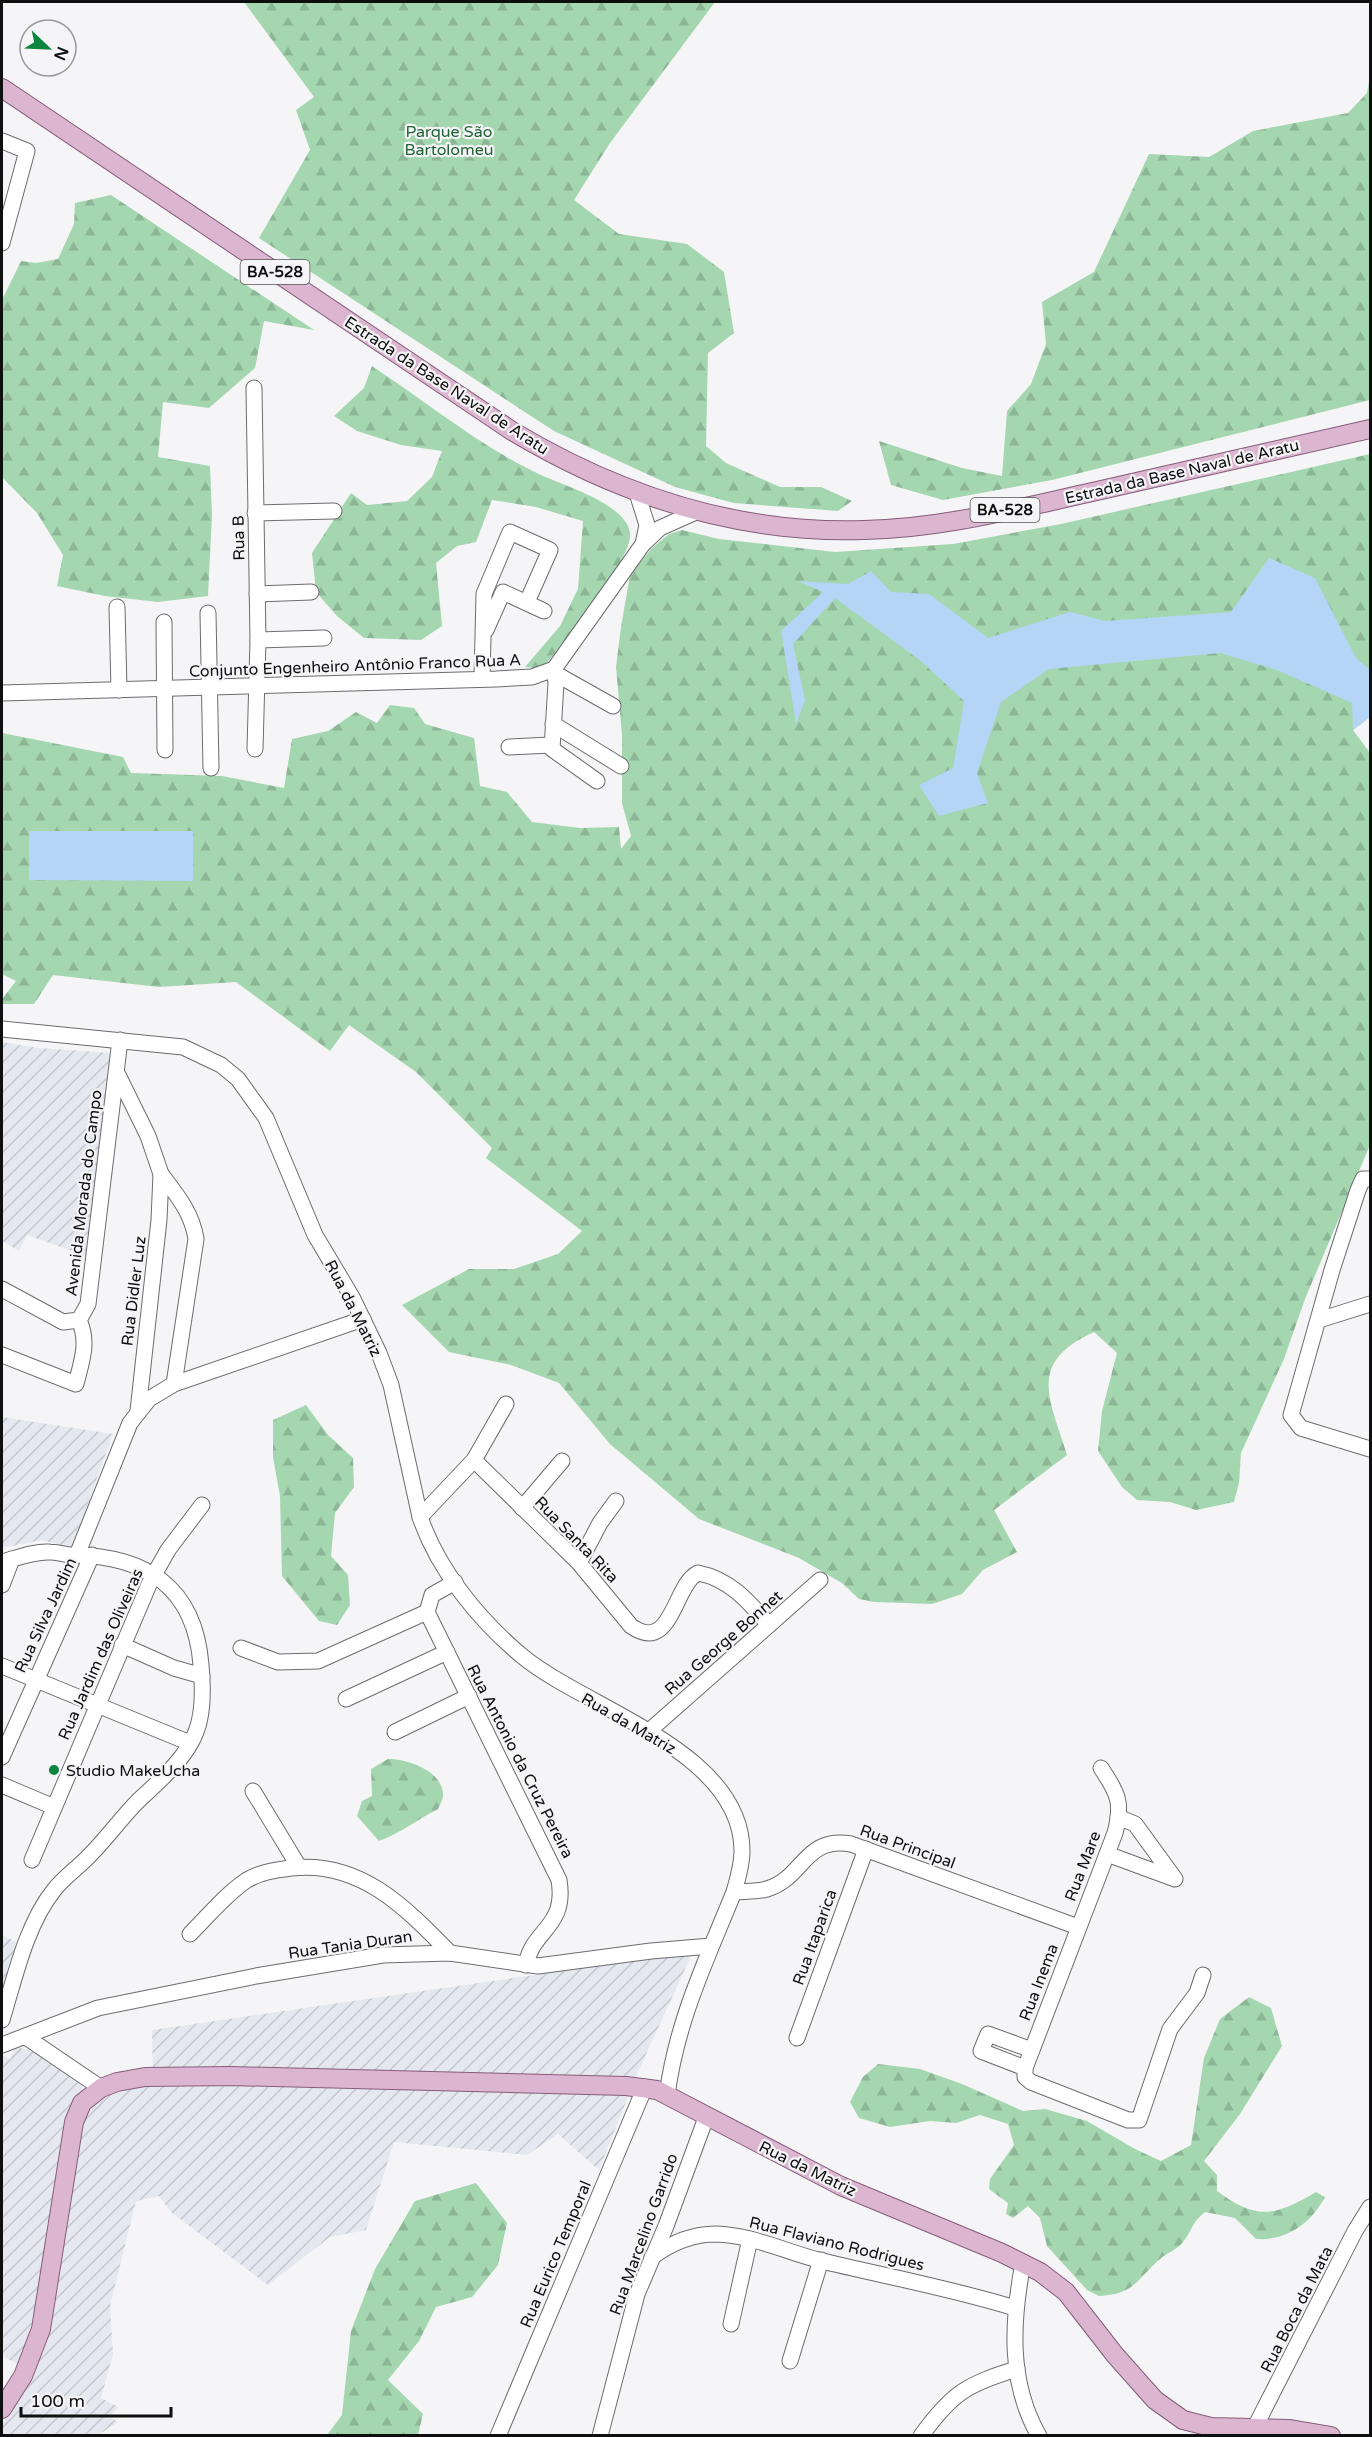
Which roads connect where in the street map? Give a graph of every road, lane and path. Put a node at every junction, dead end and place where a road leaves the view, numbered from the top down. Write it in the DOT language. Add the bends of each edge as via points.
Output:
graph roads {
  1 [pos="2,88"];
  2 [pos="2,141"];
  3 [pos="7,200"];
  4 [pos="2,243"];
  5 [pos="254,388"];
  6 [pos="1371,429"];
  7 [pos="637,493"];
  8 [pos="334,511"];
  9 [pos="696,512"];
  10 [pos="255,513"];
  11 [pos="643,544"];
  12 [pos="311,592"];
  13 [pos="257,594"];
  14 [pos="527,602"];
  15 [pos="117,607"];
  16 [pos="544,611"];
  17 [pos="208,613"];
  18 [pos="164,622"];
  19 [pos="324,638"];
  20 [pos="483,638"];
  21 [pos="258,640"];
  22 [pos="555,672"];
  23 [pos="482,679"];
  24 [pos="209,687"];
  25 [pos="258,687"];
  26 [pos="165,689"];
  27 [pos="119,690"];
  28 [pos="2,693"];
  29 [pos="613,706"];
  30 [pos="553,724"];
  31 [pos="551,745"];
  32 [pos="508,747"];
  33 [pos="255,749"];
  34 [pos="165,750"];
  35 [pos="621,766"];
  36 [pos="211,768"];
  37 [pos="597,781"];
  38 [pos="2,1029"];
  39 [pos="120,1040"];
  40 [pos="117,1075"];
  41 [pos="161,1174"];
  42 [pos="1371,1179"];
  43 [pos="2,1289"];
  44 [pos="1371,1304"];
  45 [pos="363,1319"];
  46 [pos="79,1320"];
  47 [pos="1318,1320"];
  48 [pos="2,1355"];
  49 [pos="174,1384"];
  50 [pos="506,1404"];
  51 [pos="138,1411"];
  52 [pos="1371,1449"];
  53 [pos="474,1460"];
  54 [pos="562,1461"];
  55 [pos="616,1501"];
  56 [pos="202,1505"];
  57 [pos="522,1508"];
  58 [pos="420,1517"];
  59 [pos="84,1555"];
  60 [pos="7,1561"];
  61 [pos="579,1563"];
  62 [pos="153,1574"];
  63 [pos="820,1580"];
  64 [pos="455,1582"];
  65 [pos="2,1585"];
  66 [pos="428,1612"];
  67 [pos="769,1625"];
  68 [pos="122,1645"];
  69 [pos="240,1648"];
  70 [pos="447,1652"];
  71 [pos="2,1666"];
  72 [pos="202,1676"];
  73 [pos="35,1680"];
  74 [pos="469,1696"];
  75 [pos="345,1700"];
  76 [pos="96,1705"];
  77 [pos="649,1731"];
  78 [pos="395,1732"];
  79 [pos="190,1743"];
  80 [pos="2,1756"];
  81 [pos="1101,1768"];
  82 [pos="2,1785"];
  83 [pos="253,1791"];
  84 [pos="54,1807"];
  85 [pos="1118,1817"];
  86 [pos="866,1849"];
  87 [pos="1107,1854"];
  88 [pos="32,1860"];
  89 [pos="298,1867"];
  90 [pos="734,1892"];
  91 [pos="1078,1927"];
  92 [pos="190,1934"];
  93 [pos="711,1946"];
  94 [pos="450,1953"];
  95 [pos="526,1965"];
  96 [pos="1203,1975"];
  97 [pos="2,2020"];
  98 [pos="26,2037"];
  99 [pos="797,2038"];
  100 [pos="2,2045"];
  101 [pos="1032,2050"];
  102 [pos="1025,2068"];
  103 [pos="645,2087"];
  104 [pos="101,2088"];
  105 [pos="667,2095"];
  106 [pos="707,2115"];
  107 [pos="1371,2207"];
  108 [pos="750,2239"];
  109 [pos="652,2257"];
  110 [pos="821,2260"];
  111 [pos="1023,2263"];
  112 [pos="1015,2308"];
  113 [pos="731,2324"];
  114 [pos="790,2361"];
  115 [pos="1017,2369"];
  116 [pos="2,2409"];
  117 [pos="1255,2427"];
  118 [pos="1322,2435"];
  119 [pos="498,2436"];
  120 [pos="600,2436"];
  121 [pos="921,2436"];
  122 [pos="1038,2436"];
  1 -- 7 [label="main road, Estrada da Base Naval de Aratu / BA-528" via="483,412 550,453"];
  2 -- 3 [label="street" via="27,151"];
  3 -- 4 [label="street"];
  5 -- 10 [label="street, Rua B"];
  6 -- 9 [label="main road, Estrada da Base Naval de Aratu / BA-528" via="1069,497 913,525 832,530 740,521"];
  7 -- 9 [label="main road, Estrada da Base Naval de Aratu / BA-528"];
  7 -- 11 [label="street" via="647,525"];
  8 -- 10 [label="street"];
  9 -- 11 [label="street" via="660,528"];
  10 -- 13 [label="street, Rua B"];
  11 -- 22 [label="street"];
  12 -- 13 [label="street"];
  13 -- 21 [label="street, Rua B"];
  14 -- 16 [label="street"];
  14 -- 20 [label="street" via="502,592"];
  14 -- 20 [label="street" via="550,550 510,532 484,594"];
  15 -- 27 [label="street"];
  17 -- 24 [label="street"];
  18 -- 26 [label="street"];
  19 -- 21 [label="street"];
  20 -- 23 [label="street"];
  21 -- 25 [label="street, Rua B"];
  22 -- 23 [label="street, Conjunto Engenheiro Antônio Franco Rua A"];
  22 -- 29 [label="street"];
  22 -- 30 [label="street"];
  23 -- 25 [label="street, Conjunto Engenheiro Antônio Franco Rua A"];
  24 -- 25 [label="street, Conjunto Engenheiro Antônio Franco Rua A"];
  24 -- 26 [label="street, Conjunto Engenheiro Antônio Franco Rua A"];
  24 -- 36 [label="street"];
  25 -- 33 [label="street, Rua B"];
  26 -- 27 [label="street, Conjunto Engenheiro Antônio Franco Rua A"];
  26 -- 34 [label="street"];
  27 -- 28 [label="street, Conjunto Engenheiro Antônio Franco Rua A"];
  30 -- 31 [label="street"];
  30 -- 35 [label="street"];
  31 -- 32 [label="street"];
  31 -- 37 [label="street" via="560,757"];
  38 -- 39 [label="street, Rua da Matriz"];
  39 -- 40 [label="street, Avenida Morada do Campo"];
  39 -- 45 [label="street, Rua da Matriz" via="183,1047 212,1060 238,1079 266,1118 311,1226"];
  40 -- 41 [label="street, Rua Didler Luz" via="148,1136"];
  40 -- 46 [label="street, Avenida Morada do Campo" via="88,1304"];
  41 -- 49 [label="street, Rua Didler Luz" via="187,1209 196,1239"];
  41 -- 51 [label="street, Rua Didler Luz" via="159,1228"];
  42 -- 47 [label="street" via="1363,1179 1358,1190"];
  43 -- 46 [label="street" via="63,1322"];
  44 -- 47 [label="street"];
  45 -- 49 [label="street"];
  45 -- 58 [label="street, Rua da Matriz" via="391,1385"];
  46 -- 48 [label="street, Avenida Morada do Campo" via="86,1342 76,1384"];
  47 -- 52 [label="street" via="1291,1415 1301,1428"];
  49 -- 51 [label="street"];
  50 -- 53 [label="street"];
  51 -- 59 [label="street, Rua Silva Jardim" via="130,1423"];
  53 -- 57 [label="street, Rua Santa Rita"];
  53 -- 58 [label="street"];
  54 -- 57 [label="street"];
  55 -- 61 [label="street"];
  56 -- 62 [label="street, Rua Jardim das Oliveiras"];
  57 -- 61 [label="street, Rua Santa Rita"];
  58 -- 64 [label="street, Rua da Matriz" via="434,1552"];
  59 -- 60 [label="street" via="39,1552"];
  59 -- 62 [label="street" via="120,1560"];
  59 -- 73 [label="street, Rua Silva Jardim"];
  60 -- 65 [label="street"];
  61 -- 67 [label="street, Rua Santa Rita" via="631,1626 644,1633 665,1624 687,1583 698,1573 720,1580 739,1593"];
  62 -- 68 [label="street, Rua Jardim das Oliveiras"];
  62 -- 72 [label="street" via="166,1582 184,1606 196,1638"];
  63 -- 67 [label="street, Rua George Bonnet"];
  64 -- 66 [label="street" via="432,1595"];
  64 -- 77 [label="street, Rua da Matriz" via="484,1619 522,1656 566,1686"];
  66 -- 69 [label="street" via="318,1661 278,1662"];
  66 -- 70 [label="street, Rua Antonio da Cruz Pereira"];
  67 -- 77 [label="street, Rua George Bonnet"];
  68 -- 72 [label="street"];
  68 -- 76 [label="street, Rua Jardim das Oliveiras"];
  70 -- 74 [label="street, Rua Antonio da Cruz Pereira"];
  70 -- 75 [label="street"];
  71 -- 73 [label="street"];
  72 -- 79 [label="street" via="197,1731"];
  73 -- 76 [label="street"];
  73 -- 80 [label="street, Rua Silva Jardim"];
  74 -- 78 [label="street"];
  74 -- 95 [label="street, Rua Antonio da Cruz Pereira" via="559,1880 558,1912 531,1948"];
  76 -- 79 [label="street"];
  76 -- 84 [label="street, Rua Jardim das Oliveiras"];
  77 -- 90 [label="street, Rua da Matriz" via="711,1780 734,1815 742,1851"];
  79 -- 97 [label="street" via="166,1774 46,1900 25,1947"];
  81 -- 85 [label="street" via="1118,1793"];
  82 -- 84 [label="street"];
  83 -- 89 [label="street"];
  84 -- 88 [label="street, Rua Jardim das Oliveiras"];
  85 -- 87 [label="street, Rua Mare"];
  85 -- 87 [label="street" via="1135,1824 1175,1879"];
  86 -- 90 [label="street, Rua Principal" via="839,1842 826,1844 816,1848 779,1883 762,1890"];
  86 -- 91 [label="street, Rua Principal"];
  86 -- 99 [label="street, Rua Itaparica"];
  87 -- 91 [label="street, Rua Mare"];
  89 -- 92 [label="street" via="272,1870 248,1880"];
  89 -- 94 [label="street" via="329,1867 385,1893"];
  90 -- 93 [label="street, Rua da Matriz"];
  91 -- 101 [label="street, Rua Inema"];
  93 -- 95 [label="street, Rua Tania Duran"];
  93 -- 105 [label="street, Rua da Matriz" via="678,2035"];
  94 -- 95 [label="street, Rua Tania Duran"];
  94 -- 98 [label="street, Rua Tania Duran" via="358,1959 154,1995 72,2016"];
  96 -- 102 [label="street" via="1197,1993 1170,2029 1139,2120 1128,2120 1030,2082 1025,2077"];
  98 -- 100 [label="street, Rua Tania Duran"];
  98 -- 104 [label="street"];
  101 -- 102 [label="street, Rua Inema"];
  101 -- 102 [label="street" via="988,2034 981,2051"];
  103 -- 104 [label="main road" via="179,2076 131,2079"];
  103 -- 105 [label="main road"];
  103 -- 119 [label="street, Rua Eurico Temporal"];
  104 -- 116 [label="main road" via="77,2112 41,2329 23,2376"];
  105 -- 106 [label="main road, Rua da Matriz"];
  106 -- 109 [label="street, Rua Marcelino Garrido"];
  106 -- 111 [label="main road, Rua da Matriz" via="841,2186"];
  107 -- 117 [label="street, Rua Boca da Mata"];
  108 -- 109 [label="street, Rua Flaviano Rodrigues" via="700,2235 668,2246"];
  108 -- 110 [label="street, Rua Flaviano Rodrigues"];
  108 -- 113 [label="street"];
  109 -- 120 [label="street, Rua Marcelino Garrido" via="637,2294"];
  110 -- 112 [label="street, Rua Flaviano Rodrigues"];
  110 -- 114 [label="street"];
  111 -- 112 [label="street"];
  111 -- 117 [label="main road, Rua da Matriz" via="1066,2292 1136,2381 1170,2412 1196,2424"];
  112 -- 115 [label="street"];
  115 -- 121 [label="street" via="963,2389"];
  115 -- 122 [label="street" via="1021,2398"];
  117 -- 118 [label="main road, Rua da Matriz"];
}
